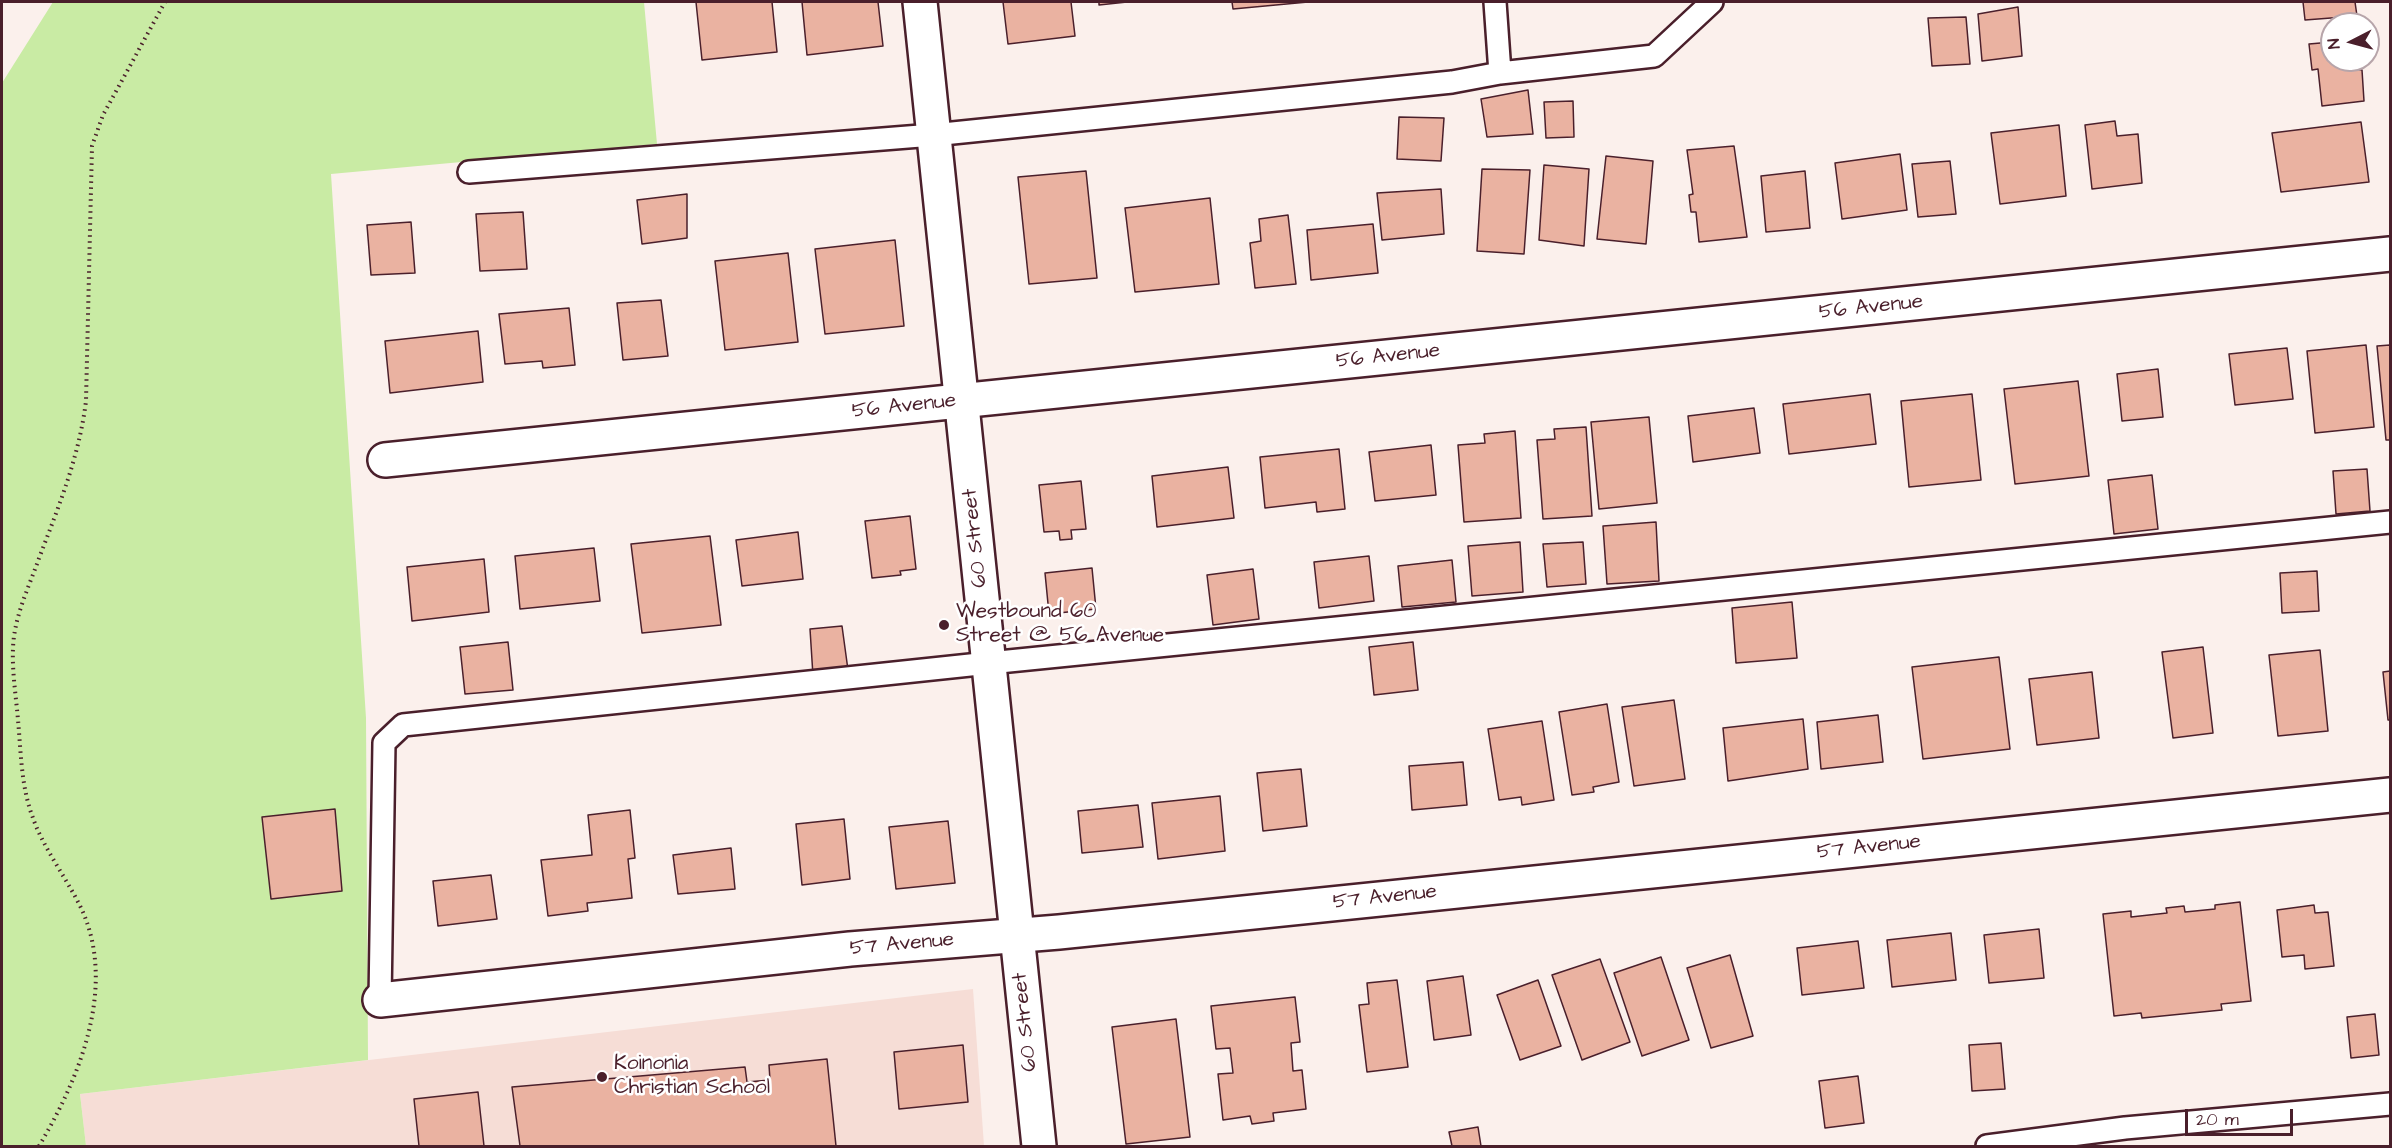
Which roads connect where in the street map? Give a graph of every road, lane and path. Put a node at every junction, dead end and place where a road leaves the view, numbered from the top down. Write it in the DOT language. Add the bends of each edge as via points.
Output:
graph roads {
  1 [pos="165,2"];
  2 [pos="920,2"];
  3 [pos="1495,2"];
  4 [pos="1712,2"];
  5 [pos="1500,73"];
  6 [pos="933,135"];
  7 [pos="469,172"];
  8 [pos="2391,254"];
  9 [pos="962,401"];
  10 [pos="385,460"];
  11 [pos="2391,522"];
  12 [pos="989,663"];
  13 [pos="2391,795"];
  14 [pos="1017,936"];
  15 [pos="380,1000"];
  16 [pos="2391,1104"];
  17 [pos="39,1146"];
  18 [pos="1039,1146"];
  19 [pos="1987,1146"];
  1 -- 17 [label="path" via="103,115 92,146 82,435 73,470 21,606 13,646 27,798 33,820 83,913 96,977 83,1056 63,1107"];
  2 -- 6 [label="street, 60 Street"];
  3 -- 5 [label="lane"];
  4 -- 5 [label="lane" via="1654,56"];
  5 -- 6 [label="lane" via="1452,82"];
  6 -- 7 [label="lane"];
  6 -- 9 [label="street, 60 Street"];
  8 -- 9 [label="street, 56 Avenue"];
  9 -- 10 [label="street, 56 Avenue"];
  9 -- 12 [label="street, 60 Street"];
  11 -- 12 [label="lane"];
  12 -- 14 [label="street, 60 Street"];
  12 -- 15 [label="lane" via="404,725 384,743"];
  13 -- 14 [label="street, 57 Avenue"];
  14 -- 15 [label="street, 57 Avenue" via="850,949"];
  14 -- 18 [label="street, 60 Street"];
  16 -- 19 [label="lane" via="2125,1128"];
}
